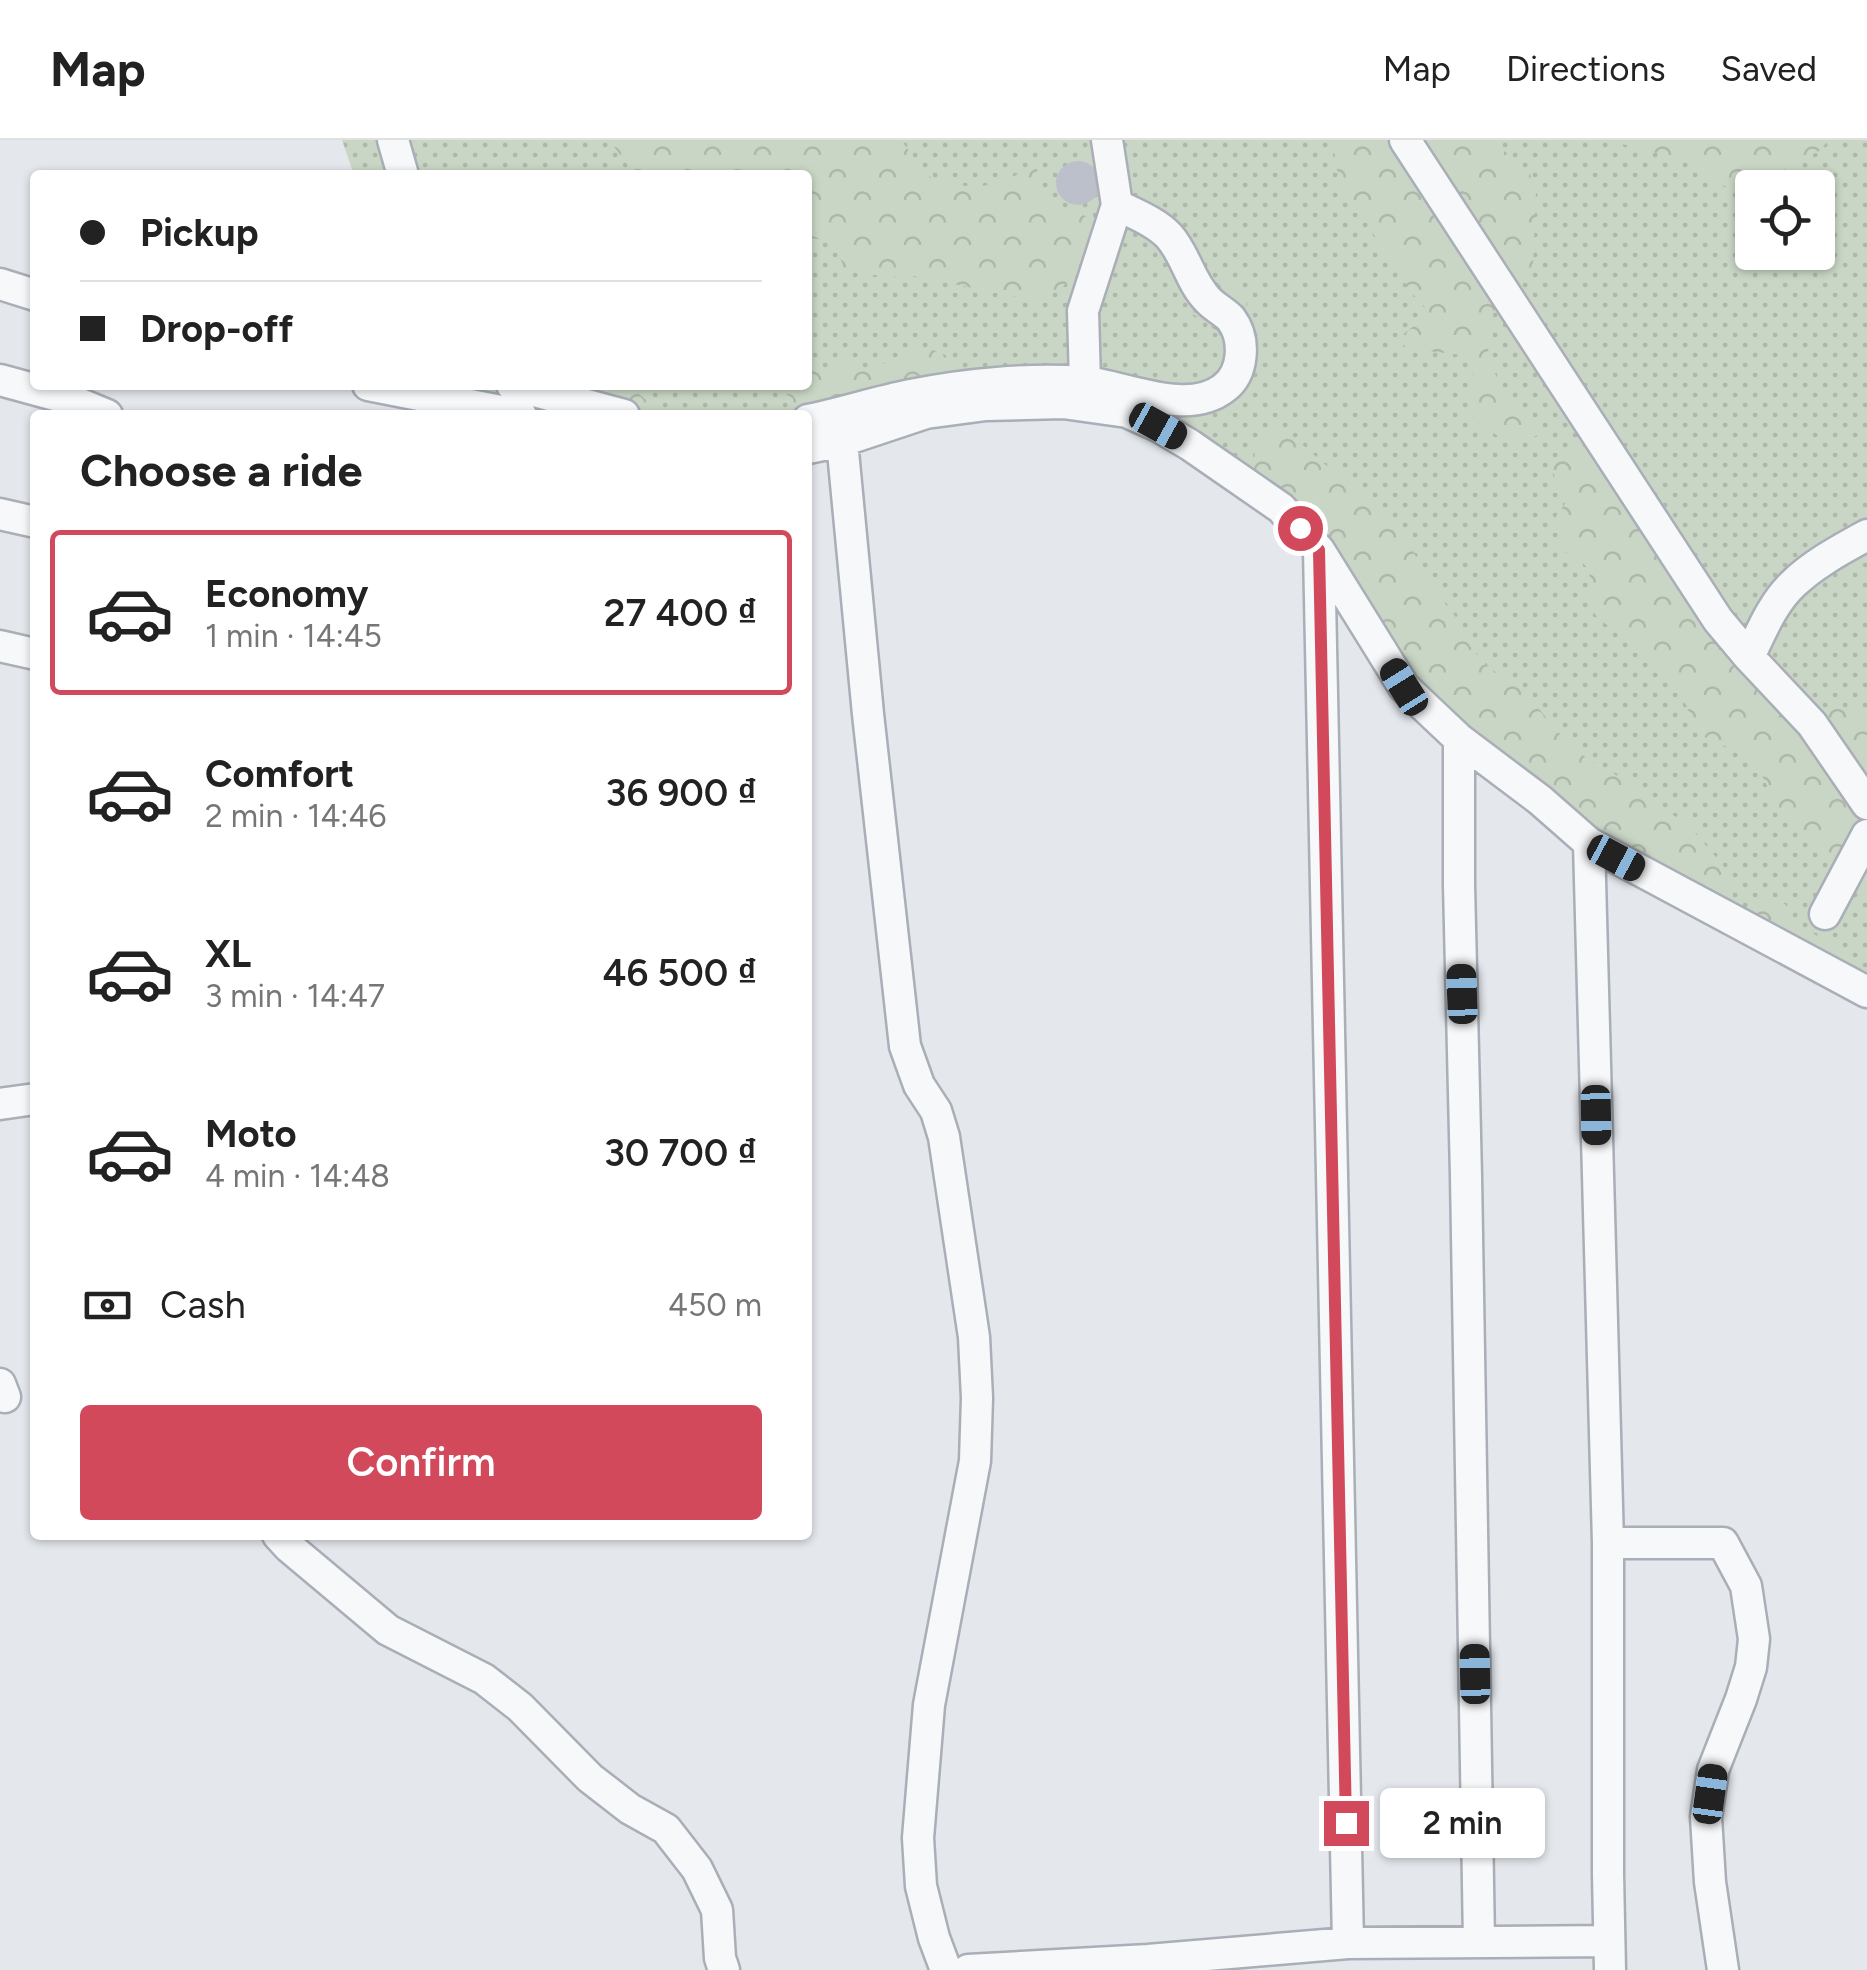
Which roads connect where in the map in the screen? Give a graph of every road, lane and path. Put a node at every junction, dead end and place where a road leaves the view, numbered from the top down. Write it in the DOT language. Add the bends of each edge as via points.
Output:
graph roads {
  1 [pos="393,140"];
  2 [pos="1405,140"];
  3 [pos="1103,141"];
  4 [pos="402,170"];
  5 [pos="1117,204"];
  6 [pos="0,284"];
  7 [pos="30,293"];
  8 [pos="0,380"];
  9 [pos="1085,382"];
  10 [pos="30,388"];
  11 [pos="37,390"];
  12 [pos="394,390"];
  13 [pos="531,390"];
  14 [pos="95,410"];
  15 [pos="496,410"];
  16 [pos="605,410"];
  17 [pos="812,419"];
  18 [pos="842,441"];
  19 [pos="812,447"];
  20 [pos="0,514"];
  21 [pos="30,521"];
  22 [pos="1867,535"];
  23 [pos="1319,550"];
  24 [pos="0,646"];
  25 [pos="30,653"];
  26 [pos="1749,658"];
  27 [pos="1459,739"];
  28 [pos="1867,804"];
  29 [pos="1867,835"];
  30 [pos="1589,843"];
  31 [pos="1824,914"];
  32 [pos="1867,992"];
  33 [pos="283,1540"];
  34 [pos="1608,1542"];
  35 [pos="1348,1942"];
  36 [pos="1479,1942"];
  37 [pos="1610,1956"];
  38 [pos="724,1970"];
  39 [pos="946,1970"];
  40 [pos="968,1970"];
  41 [pos="1724,1970"];
  1 -- 4 [label="street"];
  2 -- 26 [label="street"];
  3 -- 5 [label="street"];
  5 -- 9 [label="street" via="1083,311"];
  5 -- 9 [label="street" via="1168,235 1198,290 1231,319 1242,345 1239,369 1225,388 1202,398 1163,400"];
  6 -- 7 [label="street"];
  8 -- 10 [label="street"];
  9 -- 17 [label="street" via="912,395"];
  11 -- 14 [label="street"];
  12 -- 15 [label="street"];
  13 -- 16 [label="street"];
  18 -- 19 [label="street"];
  18 -- 23 [label="street" via="926,413 986,405 1063,403 1127,412 1190,445 1281,508"];
  18 -- 39 [label="street" via="905,1046 944,1137 974,1337 976,1461 929,1705 918,1838 921,1886"];
  20 -- 21 [label="street"];
  22 -- 26 [label="street" via="1792,584"];
  23 -- 27 [label="street" via="1404,687"];
  23 -- 35 [label="street"];
  24 -- 25 [label="street"];
  26 -- 28 [label="street" via="1812,724"];
  27 -- 30 [label="street"];
  27 -- 36 [label="street"];
  29 -- 31 [label="street"];
  30 -- 32 [label="street"];
  30 -- 34 [label="street"];
  33 -- 38 [label="street" via="388,1630 520,1706 590,1778 666,1829 718,1910"];
  34 -- 37 [label="street"];
  34 -- 41 [label="street" via="1723,1543 1746,1586 1754,1639 1750,1667 1713,1770 1706,1817"];
  35 -- 36 [label="street"];
  35 -- 40 [label="street"];
  36 -- 37 [label="street"];
}
